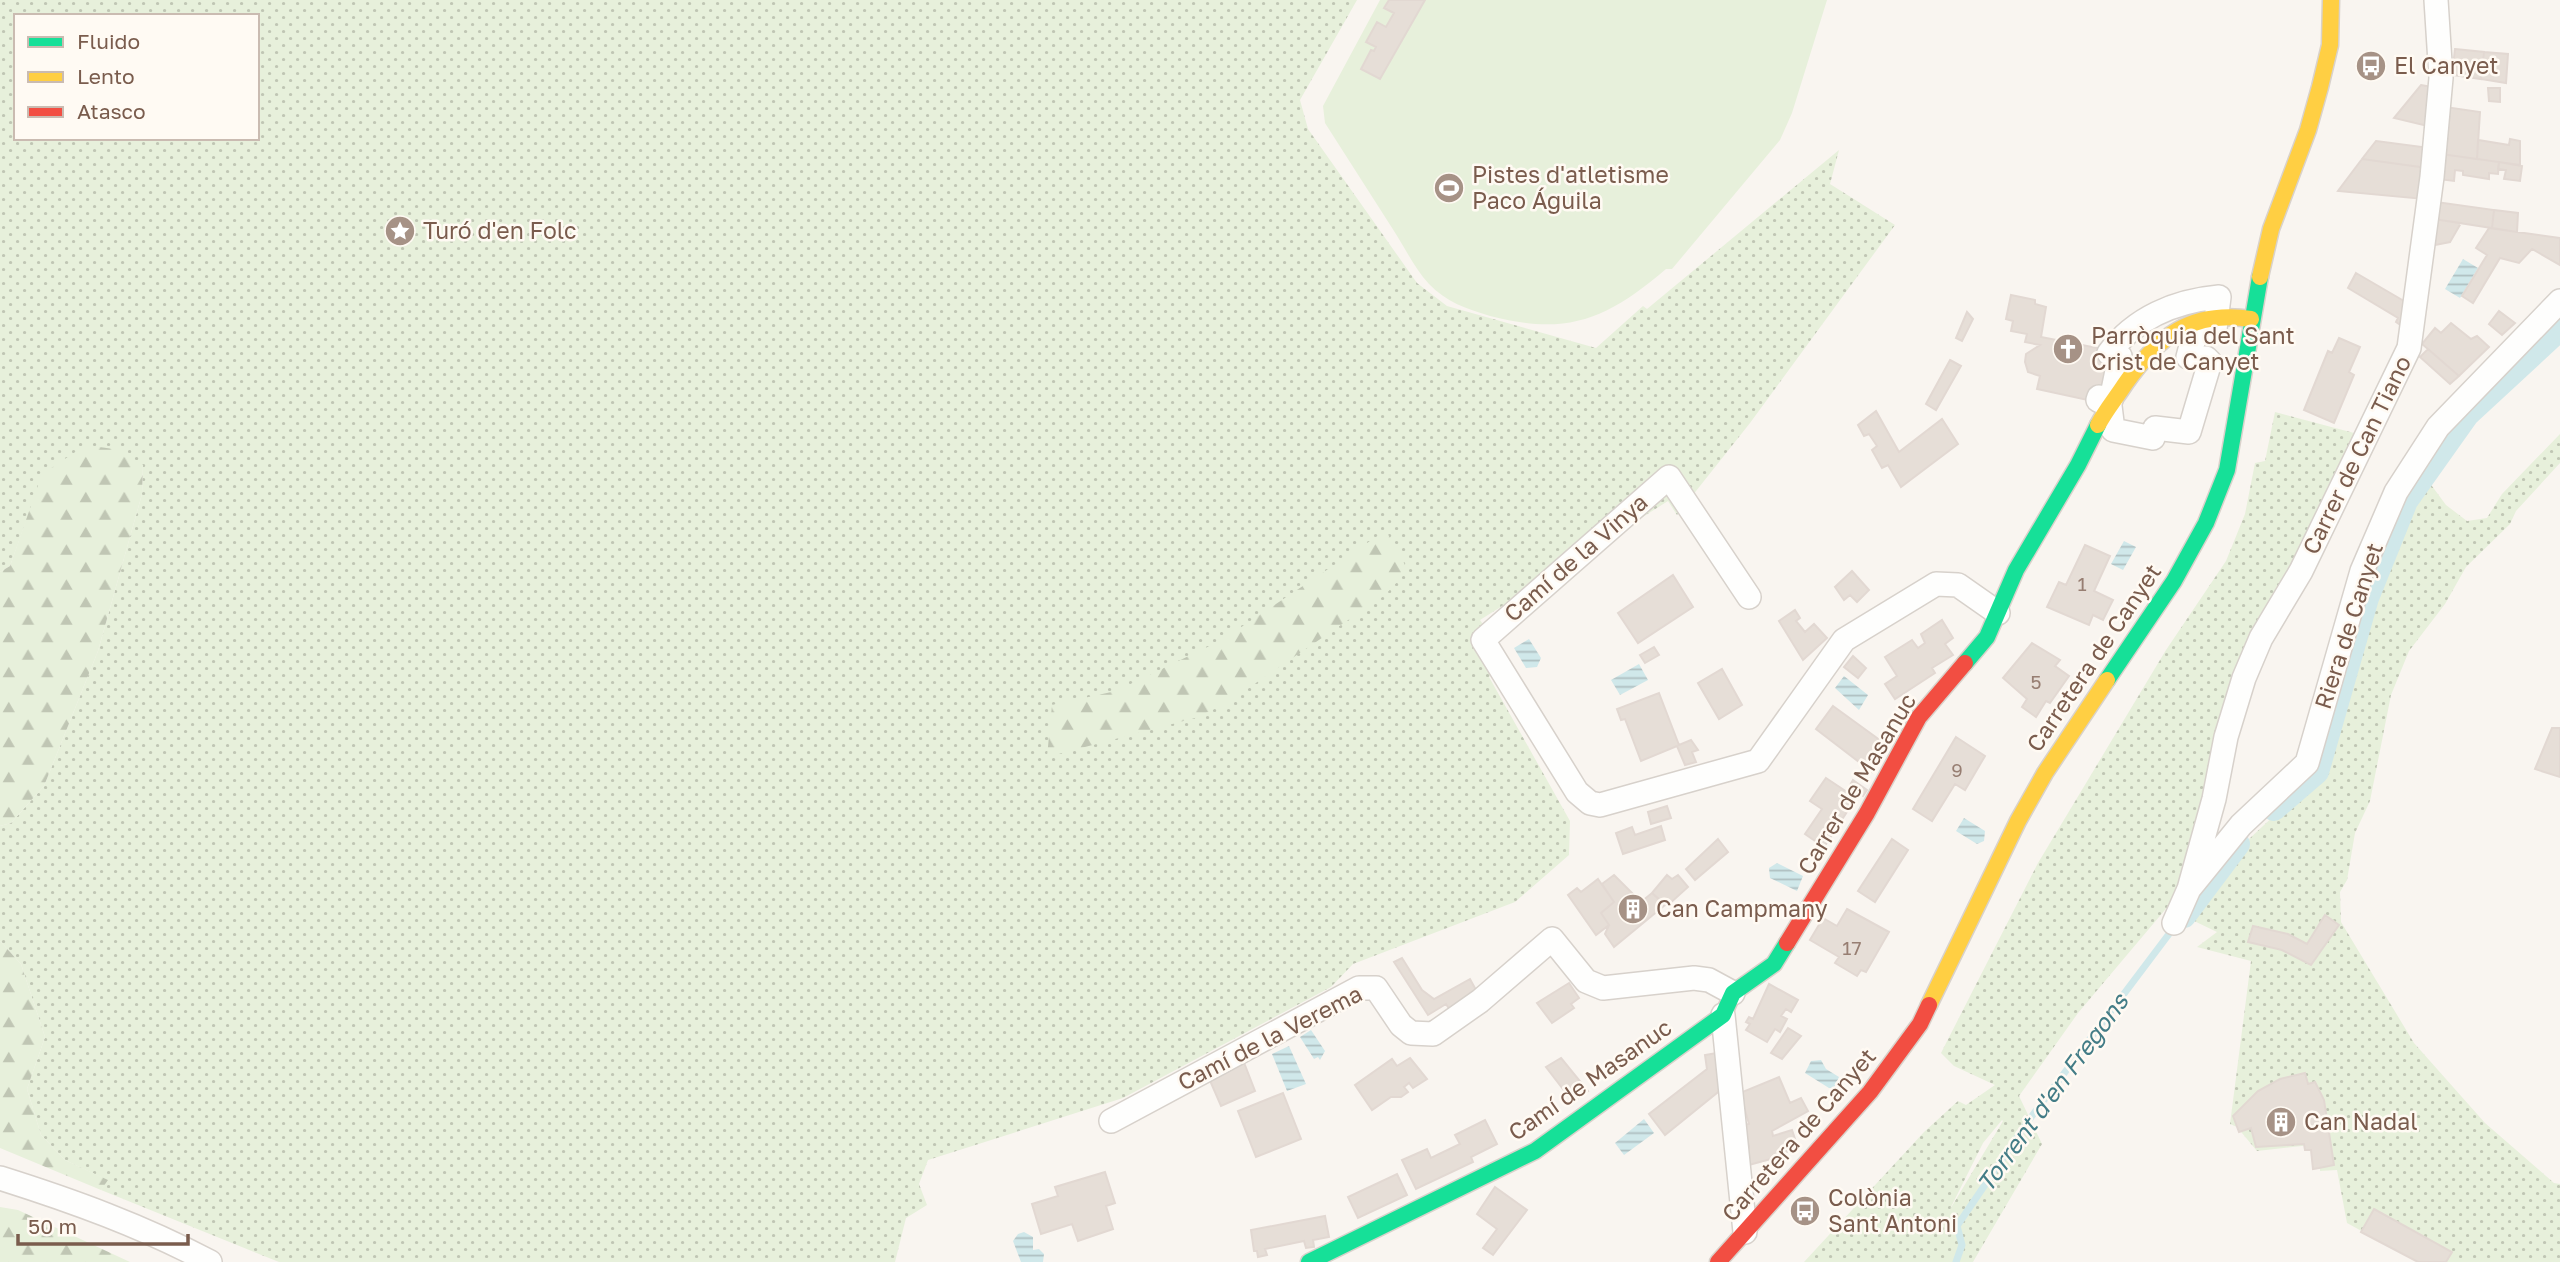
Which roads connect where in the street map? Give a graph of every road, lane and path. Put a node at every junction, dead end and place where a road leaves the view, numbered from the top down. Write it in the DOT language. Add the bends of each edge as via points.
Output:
graph roads {
  1 [pos="2331,0"];
  2 [pos="2435,0"];
  3 [pos="2324,136"];
  4 [pos="2560,301"];
  5 [pos="2217,317"];
  6 [pos="2251,319"];
  7 [pos="2110,406"];
  8 [pos="2190,586"];
  9 [pos="1749,597"];
  10 [pos="1998,613"];
  11 [pos="2189,889"];
  12 [pos="2174,923"];
  13 [pos="1733,993"];
  14 [pos="1723,1014"];
  15 [pos="1111,1121"];
  16 [pos="0,1178"];
  17 [pos="1745,1232"];
  18 [pos="210,1262"];
  19 [pos="1309,1262"];
  20 [pos="1718,1262"];
  21 [pos="1732,1262"];
  1 -- 6 [label="street, Carretera de Canyet" via="2330,45 2320,87 2271,229"];
  2 -- 11 [label="street, Carrer de Can Tiano" via="2441,78 2409,348 2301,571 2260,638 2226,737"];
  3 -- 6 [label="street" via="2288,232 2279,242 2262,312"];
  4 -- 11 [label="street, Riera de Canyet" via="2438,428 2396,492 2362,571 2307,763 2241,825"];
  5 -- 6 [label="street, Carrer de Masanuc"];
  5 -- 7 [label="street, Carrer de Masanuc" via="2184,326 2158,342"];
  5 -- 7 [label="street" via="2219,298 2201,299 2174,306 2134,326 2109,353 2120,356 2111,400 2098,400"];
  5 -- 7 [label="street" via="2215,329 2192,340 2188,357 2210,362 2189,432 2155,428 2152,438 2113,430"];
  6 -- 8 [label="street, Carretera de Canyet" via="2258,347 2249,407 2252,423 2241,474 2230,507"];
  6 -- 17 [label="street, Carretera de Canyet" via="2227,470 2207,523 2174,582 2045,773 1920,1024 1870,1092"];
  7 -- 10 [label="street, Carrer de Masanuc" via="2016,570"];
  9 -- 10 [label="street, Camí de la Vinya" via="1669,477 1483,639 1577,792 1600,805 1758,761 1844,640 1936,584 1958,585"];
  10 -- 13 [label="street, Carrer de Masanuc" via="1987,637 1919,717 1867,813 1774,964"];
  11 -- 12 [label="street, Riera de Canyet"];
  13 -- 14 [label="street, Camí de Masanuc"];
  13 -- 15 [label="street, Camí de la Verema" via="1694,978 1603,988 1586,981 1552,939 1480,1001 1433,1034 1411,1033 1376,988 1359,988"];
  14 -- 17 [label="street"];
  14 -- 19 [label="street, Camí de Masanuc" via="1535,1150"];
  16 -- 18 [label="street" via="89,1206"];
  17 -- 20 [label="street, Carretera de Canyet"];
  17 -- 21 [label="street" via="1747,1243"];
}
